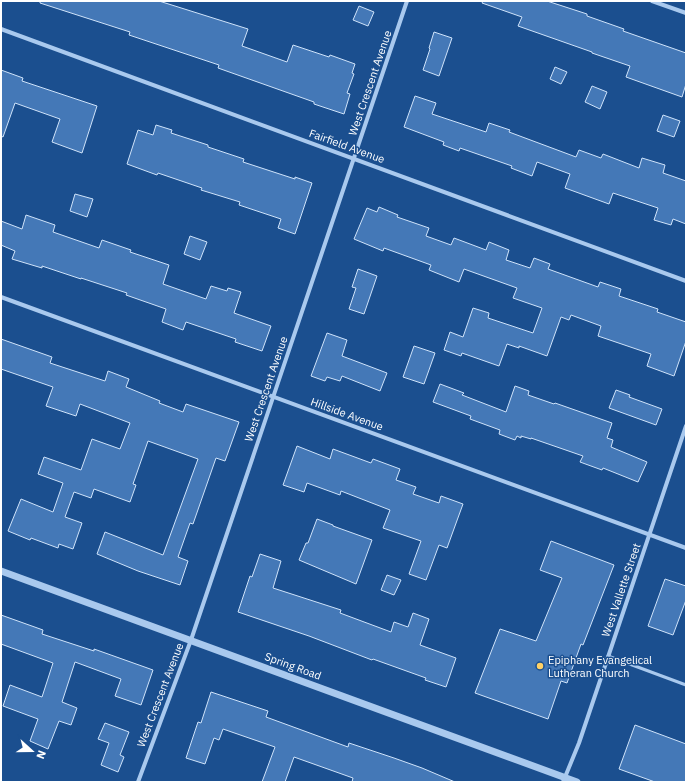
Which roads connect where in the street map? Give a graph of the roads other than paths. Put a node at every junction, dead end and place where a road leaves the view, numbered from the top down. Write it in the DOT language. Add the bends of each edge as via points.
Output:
graph roads {
  1 [pos="407,1"];
  2 [pos="652,1"];
  3 [pos="686,14"];
  4 [pos="1,29"];
  5 [pos="354,159"];
  6 [pos="686,281"];
  7 [pos="1,297"];
  8 [pos="274,396"];
  9 [pos="686,426"];
  10 [pos="649,534"];
  11 [pos="686,548"];
  12 [pos="1,571"];
  13 [pos="191,640"];
  14 [pos="608,656"];
  15 [pos="686,685"];
  16 [pos="564,780"];
  17 [pos="138,782"];
  18 [pos="577,782"];
  1 -- 5 [label="street, West Crescent Avenue"];
  2 -- 3 [label="street"];
  4 -- 5 [label="street, Fairfield Avenue"];
  5 -- 6 [label="street, Fairfield Avenue"];
  5 -- 8 [label="street, West Crescent Avenue"];
  7 -- 8 [label="street, Hillside Avenue"];
  8 -- 10 [label="street, Hillside Avenue"];
  8 -- 13 [label="street, West Crescent Avenue"];
  9 -- 10 [label="street, West Vallette Street"];
  10 -- 11 [label="street, Hillside Avenue"];
  10 -- 14 [label="street, West Vallette Street"];
  12 -- 13 [label="street, Spring Road"];
  13 -- 16 [label="street, Spring Road"];
  13 -- 17 [label="street, West Crescent Avenue"];
  14 -- 15 [label="lane"];
  14 -- 16 [label="street, West Vallette Street"];
  16 -- 18 [label="street, Spring Road"];
}
